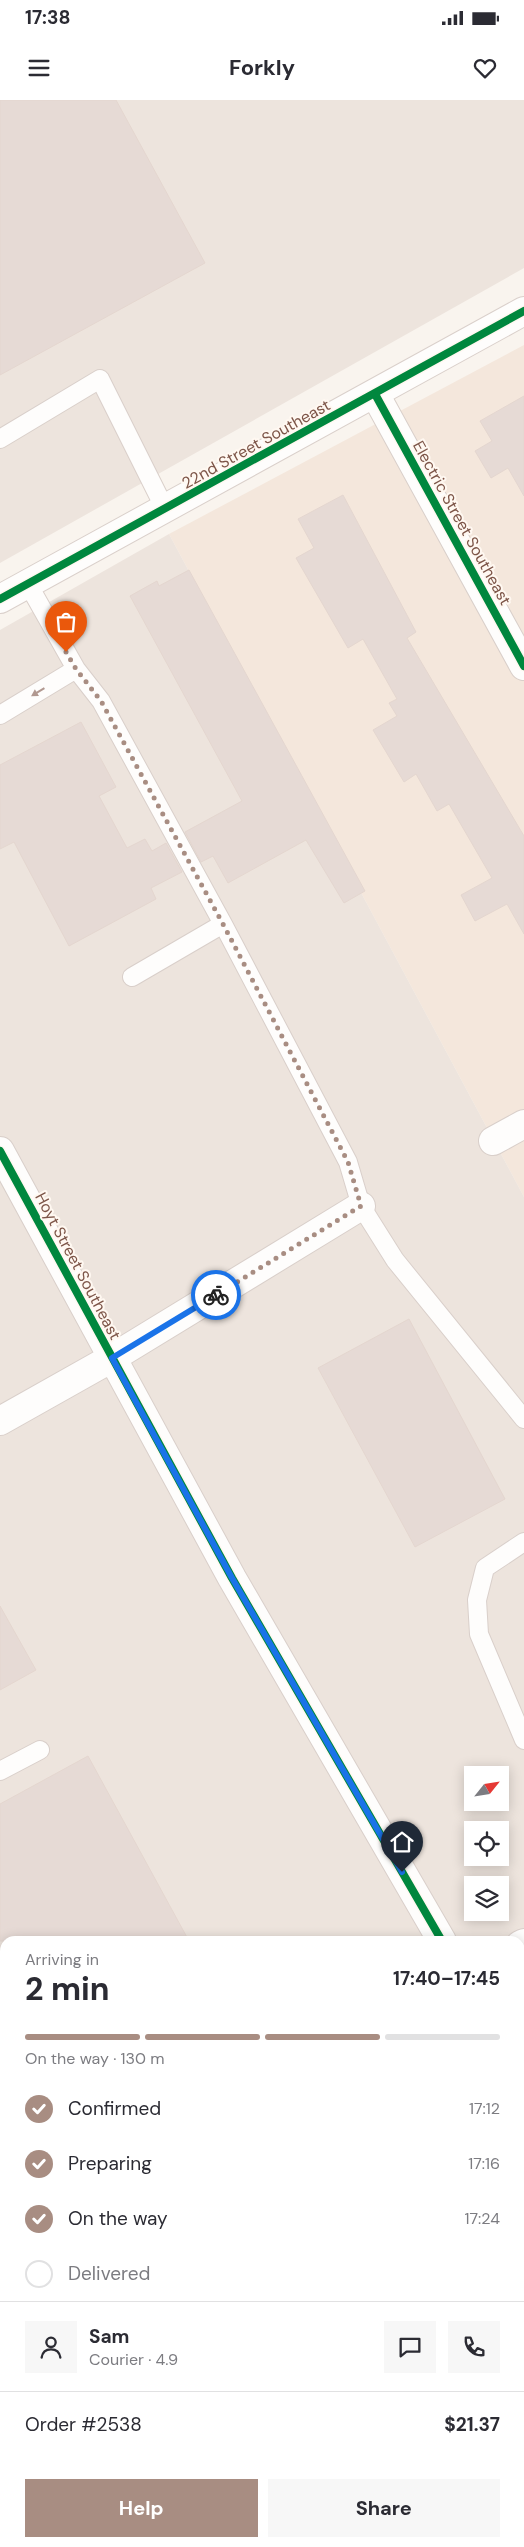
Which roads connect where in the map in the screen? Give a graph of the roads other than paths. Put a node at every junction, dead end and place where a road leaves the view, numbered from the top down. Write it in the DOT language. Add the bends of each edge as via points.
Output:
graph roads {
  1 [pos="524,311"];
  2 [pos="376,394"];
  3 [pos="0,439"];
  4 [pos="165,509"];
  5 [pos="28,584"];
  6 [pos="0,599"];
  7 [pos="524,666"];
  8 [pos="76,669"];
  9 [pos="0,715"];
  10 [pos="223,924"];
  11 [pos="132,977"];
  12 [pos="524,1124"];
  13 [pos="493,1141"];
  14 [pos="0,1151"];
  15 [pos="361,1206"];
  16 [pos="112,1358"];
  17 [pos="524,1419"];
  18 [pos="0,1421"];
  19 [pos="524,1542"];
  20 [pos="524,1740"];
  21 [pos="40,1750"];
  22 [pos="0,1771"];
  23 [pos="439,1936"];
  1 -- 2 [label="street, 22nd Street Southeast"];
  2 -- 4 [label="street, 22nd Street Southeast"];
  2 -- 7 [label="street, Electric Street Southeast"];
  3 -- 4 [label="lane" via="100,379"];
  4 -- 5 [label="street, 22nd Street Southeast"];
  5 -- 6 [label="street, 22nd Street Southeast"];
  5 -- 8 [label="lane"];
  8 -- 9 [label="lane, one-way"];
  8 -- 10 [label="lane" via="101,701"];
  10 -- 11 [label="lane"];
  10 -- 15 [label="lane" via="348,1162"];
  12 -- 13 [label="street"];
  14 -- 16 [label="street, Hoyt Street Southeast"];
  15 -- 16 [label="street"];
  15 -- 17 [label="lane" via="395,1260"];
  16 -- 18 [label="street"];
  16 -- 23 [label="street, Hoyt Street Southeast" via="232,1578"];
  19 -- 20 [label="lane" via="485,1568 477,1600 479,1634"];
  21 -- 22 [label="lane"];
}
